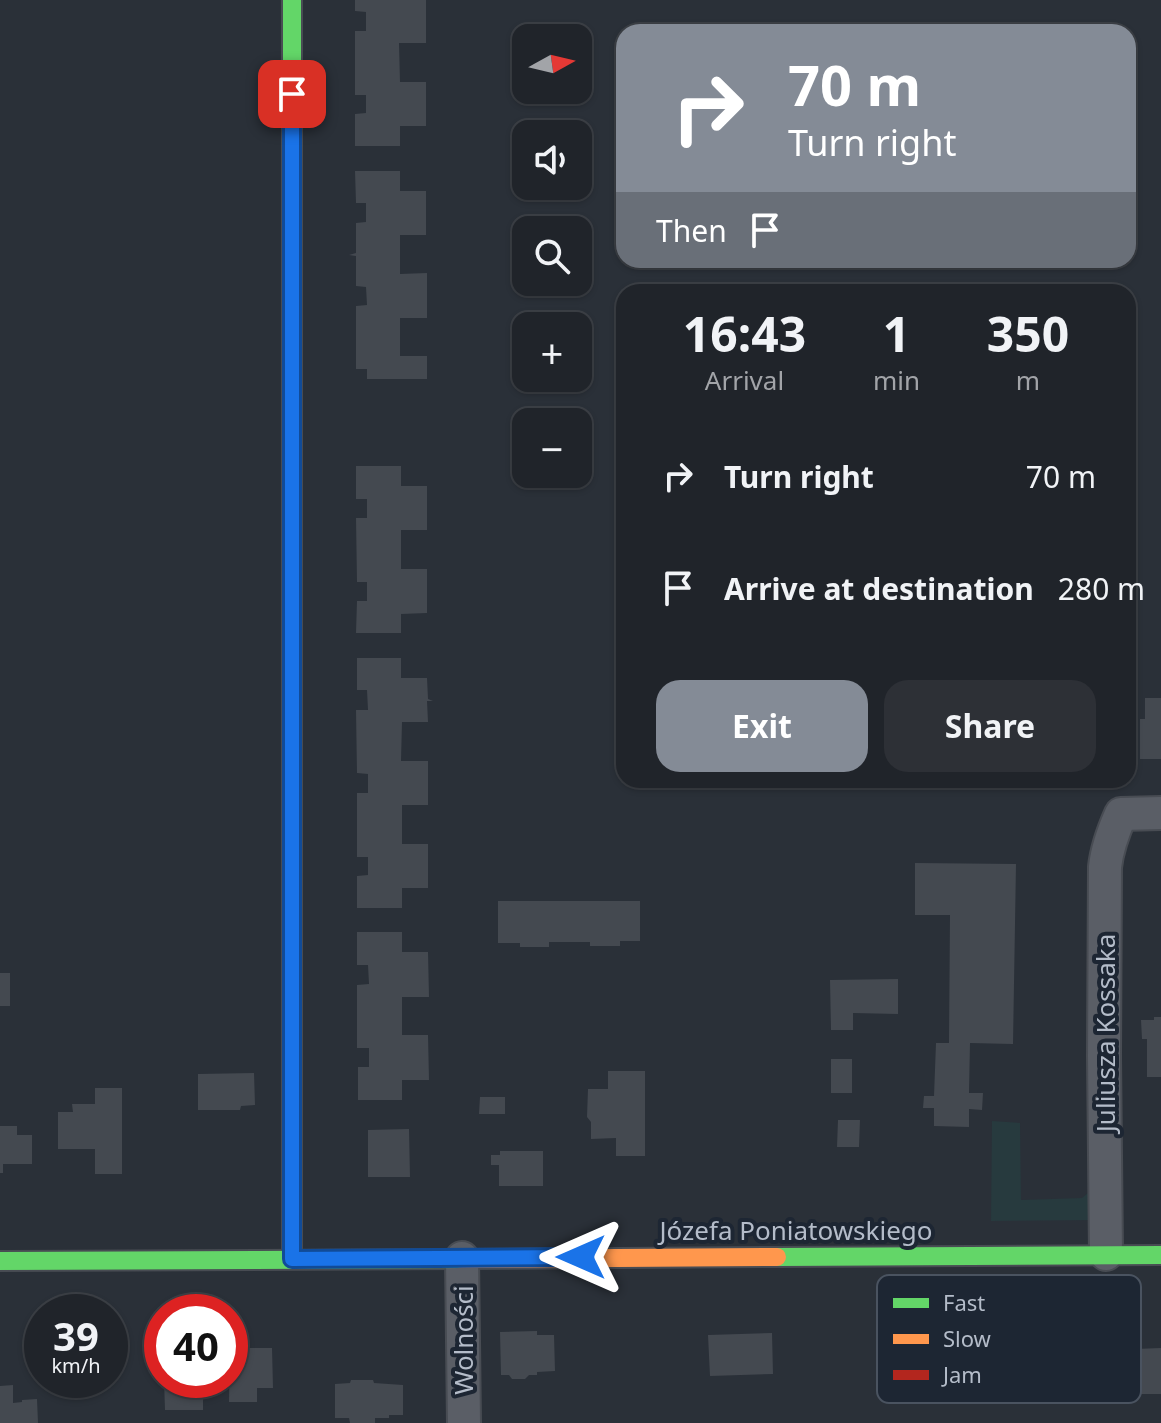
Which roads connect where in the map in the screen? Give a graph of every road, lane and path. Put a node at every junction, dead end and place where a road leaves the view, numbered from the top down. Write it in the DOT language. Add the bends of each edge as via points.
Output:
graph roads {
  1 [pos="292,0"];
  2 [pos="1161,813"];
  3 [pos="1106,1254"];
  4 [pos="1161,1255"];
  5 [pos="462,1258"];
  6 [pos="292,1259"];
  7 [pos="0,1261"];
  8 [pos="464,1423"];
  1 -- 6 [label="street"];
  2 -- 3 [label="street, Juliusza Kossaka" via="1121,814 1105,867"];
  3 -- 4 [label="street, Józefa Poniatowskiego"];
  3 -- 5 [label="street, Józefa Poniatowskiego"];
  5 -- 6 [label="street, Józefa Poniatowskiego"];
  5 -- 8 [label="street, Wolności"];
  6 -- 7 [label="street, Józefa Poniatowskiego"];
}
